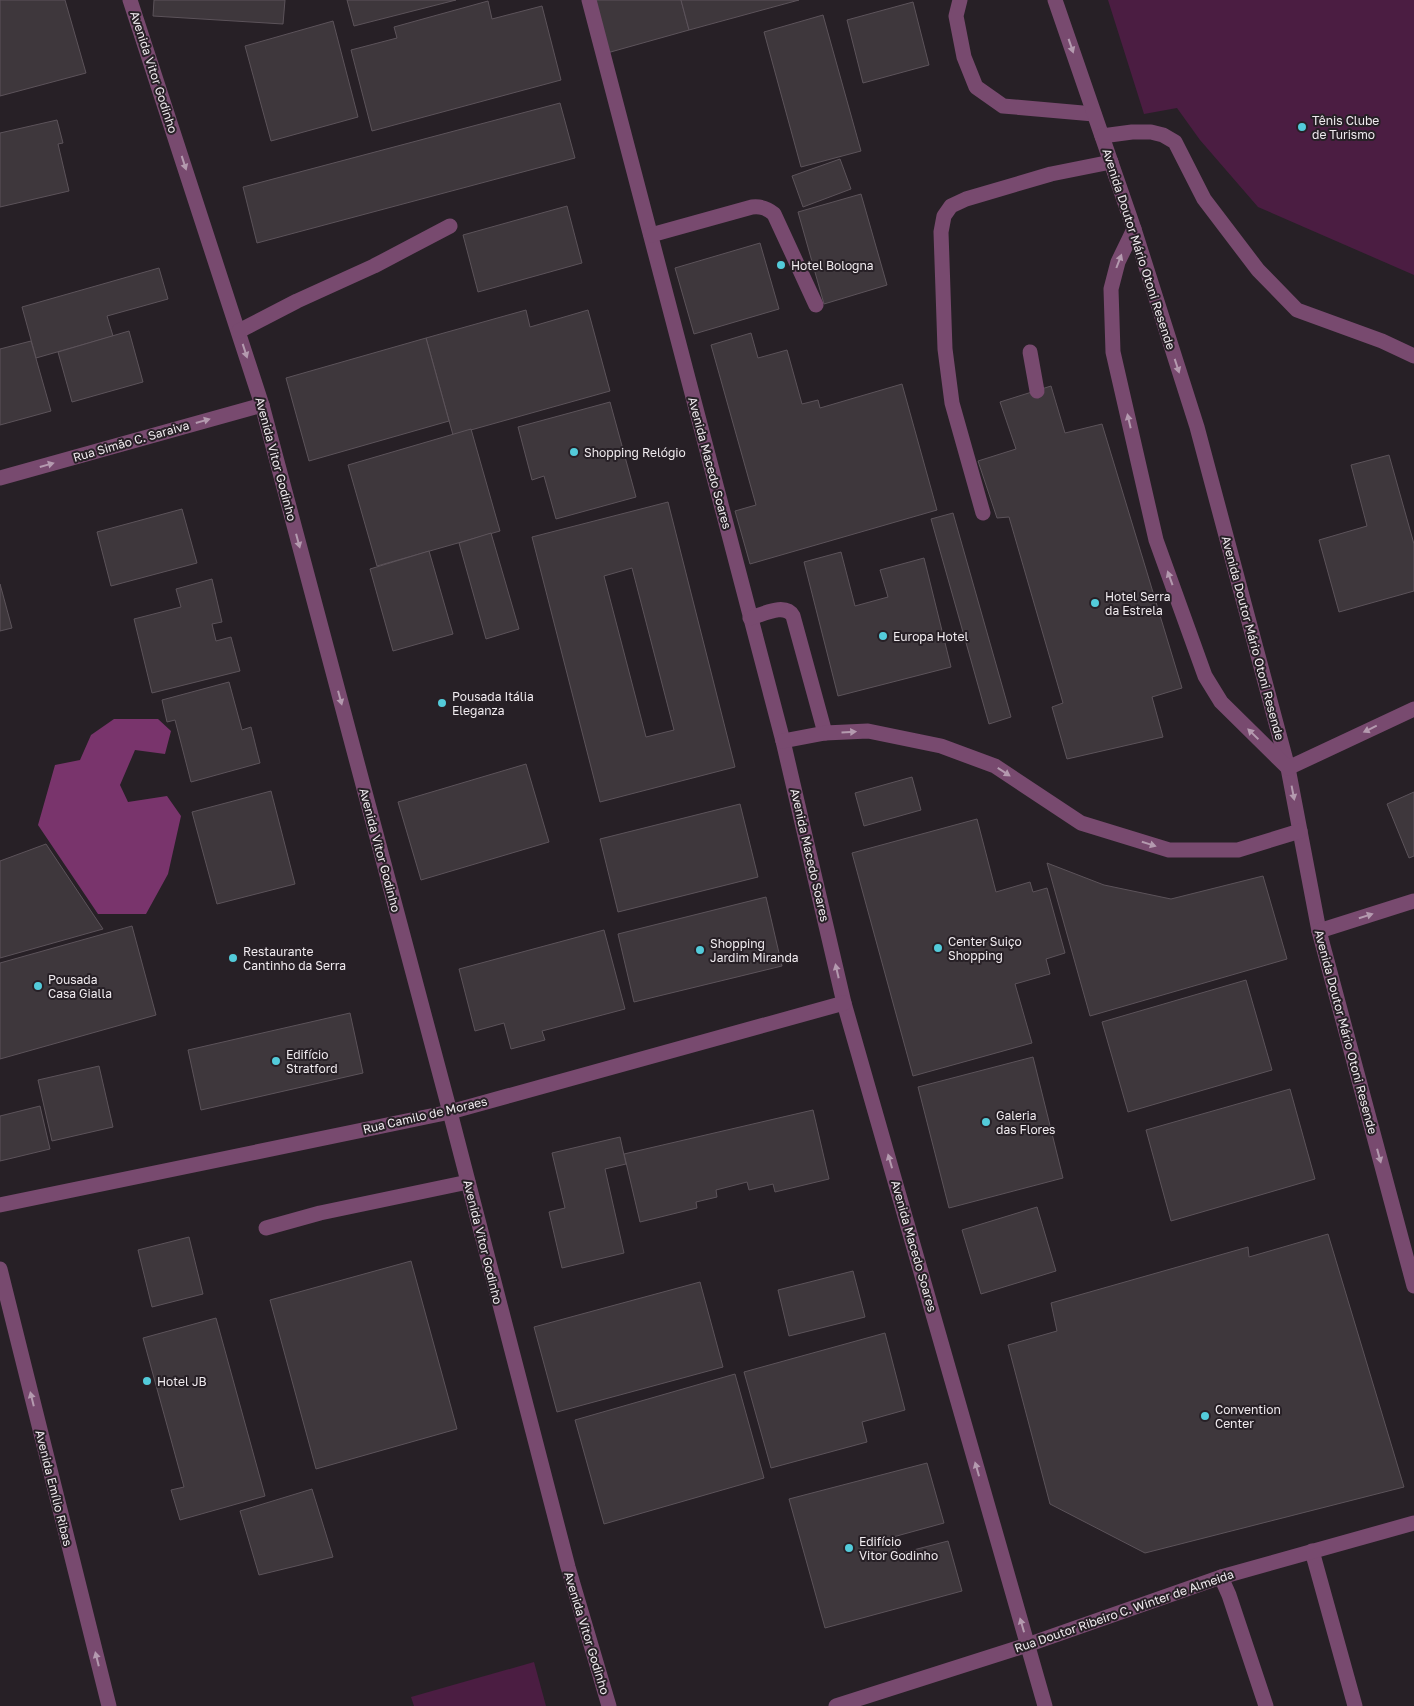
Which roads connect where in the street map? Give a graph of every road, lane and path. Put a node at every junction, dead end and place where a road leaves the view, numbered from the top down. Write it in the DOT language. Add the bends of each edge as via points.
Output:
graph roads {
  1 [pos="130,0"];
  2 [pos="589,0"];
  3 [pos="960,0"];
  4 [pos="1055,0"];
  5 [pos="1094,114"];
  6 [pos="1102,136"];
  7 [pos="1111,162"];
  8 [pos="450,226"];
  9 [pos="1134,229"];
  10 [pos="651,235"];
  11 [pos="816,305"];
  12 [pos="239,331"];
  13 [pos="1030,352"];
  14 [pos="1414,356"];
  15 [pos="1037,391"];
  16 [pos="262,404"];
  17 [pos="0,478"];
  18 [pos="983,513"];
  19 [pos="750,618"];
  20 [pos="1414,709"];
  21 [pos="825,733"];
  22 [pos="784,741"];
  23 [pos="1288,768"];
  24 [pos="1300,831"];
  25 [pos="1414,901"];
  26 [pos="1319,931"];
  27 [pos="844,1003"];
  28 [pos="450,1112"];
  29 [pos="468,1182"];
  30 [pos="0,1206"];
  31 [pos="266,1228"];
  32 [pos="0,1269"];
  33 [pos="1414,1286"];
  34 [pos="1414,1523"];
  35 [pos="1312,1552"];
  36 [pos="1221,1578"];
  37 [pos="1028,1645"];
  38 [pos="109,1706"];
  39 [pos="609,1706"];
  40 [pos="836,1706"];
  41 [pos="1045,1706"];
  42 [pos="1266,1706"];
  43 [pos="1355,1706"];
  1 -- 12 [label="street, Avenida Vitor Godinho, one-way"];
  2 -- 10 [label="street, Avenida Macedo Soares"];
  3 -- 5 [label="street" via="956,16 964,58 976,87 1003,106"];
  4 -- 5 [label="street, Avenida Doutor Mário Otoni Resende, one-way"];
  5 -- 6 [label="street, Avenida Doutor Mário Otoni Resende"];
  6 -- 7 [label="street, Avenida Doutor Mário Otoni Resende"];
  6 -- 14 [label="street" via="1151,132 1175,142 1204,199 1258,270 1297,310"];
  7 -- 9 [label="street, Avenida Doutor Mário Otoni Resende"];
  7 -- 18 [label="street" via="1051,174 966,200 951,206 944,216 941,232 945,350 952,403"];
  8 -- 12 [label="street"];
  9 -- 23 [label="street, Avenida Doutor Mário Otoni Resende, one-way" via="1197,427"];
  23 -- 9 [label="street, one-way" via="1221,702 1205,676 1156,540 1113,352 1111,289 1118,262"];
  10 -- 11 [label="street" via="760,206 774,214"];
  10 -- 19 [label="street, Avenida Macedo Soares"];
  12 -- 16 [label="street, Avenida Vitor Godinho, one-way"];
  13 -- 15 [label="street"];
  17 -- 16 [label="street, Rua Simão C. Saraiva, one-way"];
  16 -- 28 [label="street, Avenida Vitor Godinho, one-way"];
  19 -- 21 [label="street" via="782,609 791,612"];
  19 -- 22 [label="street, Avenida Macedo Soares"];
  20 -- 23 [label="street, one-way"];
  21 -- 22 [label="street"];
  21 -- 24 [label="street, one-way" via="868,731 940,746 995,766 1081,823 1169,850 1238,850"];
  27 -- 22 [label="street, Avenida Macedo Soares, one-way"];
  23 -- 24 [label="street, Avenida Doutor Mário Otoni Resende, one-way"];
  24 -- 26 [label="street, Avenida Doutor Mário Otoni Resende"];
  26 -- 25 [label="street, one-way"];
  26 -- 33 [label="street, Avenida Doutor Mário Otoni Resende, one-way"];
  27 -- 28 [label="street, Rua Camilo de Moraes"];
  37 -- 27 [label="street, Avenida Macedo Soares, one-way"];
  28 -- 29 [label="street, Avenida Vitor Godinho"];
  28 -- 30 [label="street, Rua Camilo de Moraes"];
  29 -- 31 [label="street" via="320,1212"];
  29 -- 39 [label="street, Avenida Vitor Godinho" via="568,1567"];
  38 -- 32 [label="street, Avenida Emílio Ribas, one-way"];
  34 -- 35 [label="street, Rua Doutor Ribeiro C. Winter de Almeida"];
  35 -- 36 [label="street, Rua Doutor Ribeiro C. Winter de Almeida"];
  35 -- 43 [label="street"];
  36 -- 37 [label="street, Rua Doutor Ribeiro C. Winter de Almeida"];
  36 -- 42 [label="street"];
  37 -- 40 [label="street, Rua Doutor Ribeiro C. Winter de Almeida"];
  37 -- 41 [label="street, Avenida Macedo Soares"];
}
